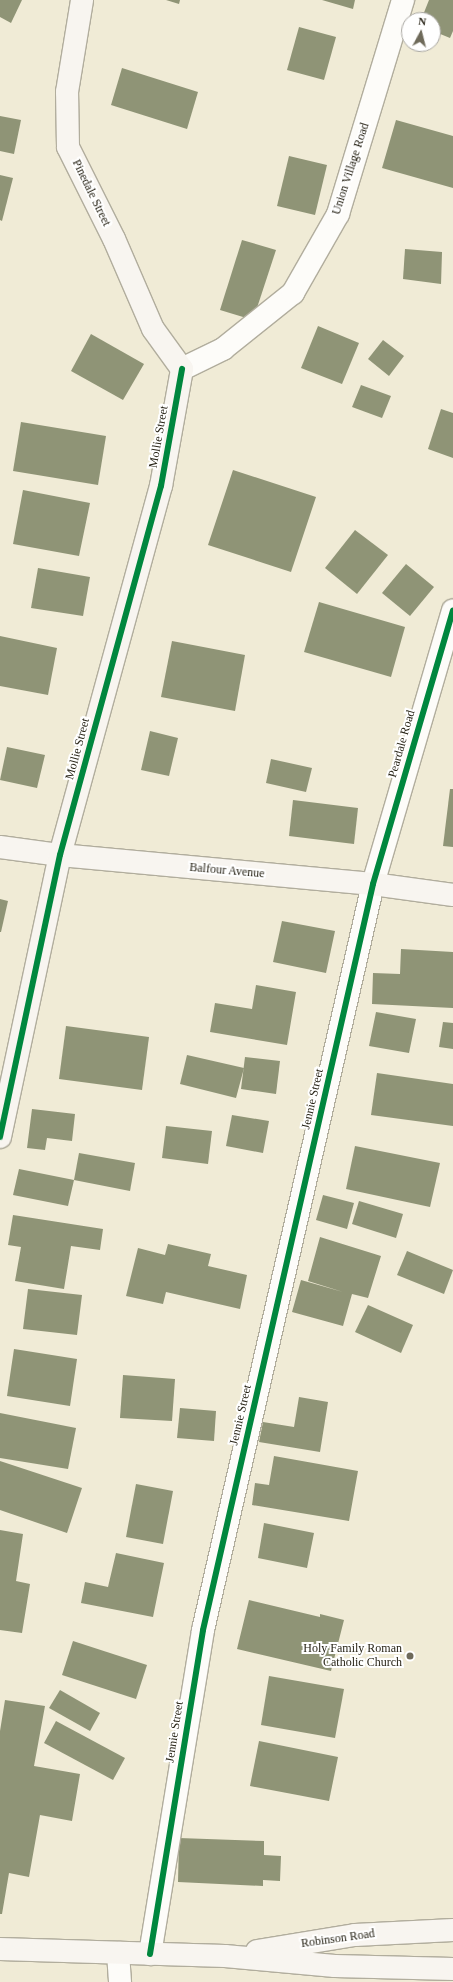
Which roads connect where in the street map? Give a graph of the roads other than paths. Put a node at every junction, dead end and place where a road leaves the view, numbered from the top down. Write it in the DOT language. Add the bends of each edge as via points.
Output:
graph roads {
  1 [pos="82,0"];
  2 [pos="403,0"];
  3 [pos="182,369"];
  4 [pos="453,610"];
  5 [pos="0,848"];
  6 [pos="60,855"];
  7 [pos="373,884"];
  8 [pos="453,895"];
  9 [pos="0,1137"];
  10 [pos="453,1930"];
  11 [pos="0,1950"];
  12 [pos="118,1953"];
  13 [pos="150,1954"];
  14 [pos="225,1956"];
  15 [pos="453,1969"];
  16 [pos="120,1982"];
  1 -- 3 [label="street, Pinedale Street" via="67,92 68,147 114,239 153,329"];
  2 -- 3 [label="street, Union Village Road" via="338,214 293,294 223,349"];
  3 -- 6 [label="street, Mollie Street" via="161,486"];
  4 -- 7 [label="street, Peardale Road"];
  5 -- 6 [label="street, Balfour Avenue"];
  6 -- 7 [label="street, Balfour Avenue"];
  6 -- 9 [label="street, Mollie Street"];
  7 -- 8 [label="street, Balfour Avenue"];
  7 -- 13 [label="street, Jennie Street" via="204,1630"];
  10 -- 14 [label="street, Robinson Road" via="355,1935"];
  11 -- 12 [label="street, Robinson Road"];
  12 -- 13 [label="street, Robinson Road"];
  12 -- 16 [label="street"];
  13 -- 14 [label="street, Robinson Road"];
  14 -- 15 [label="street, Robinson Road" via="335,1966"];
}
